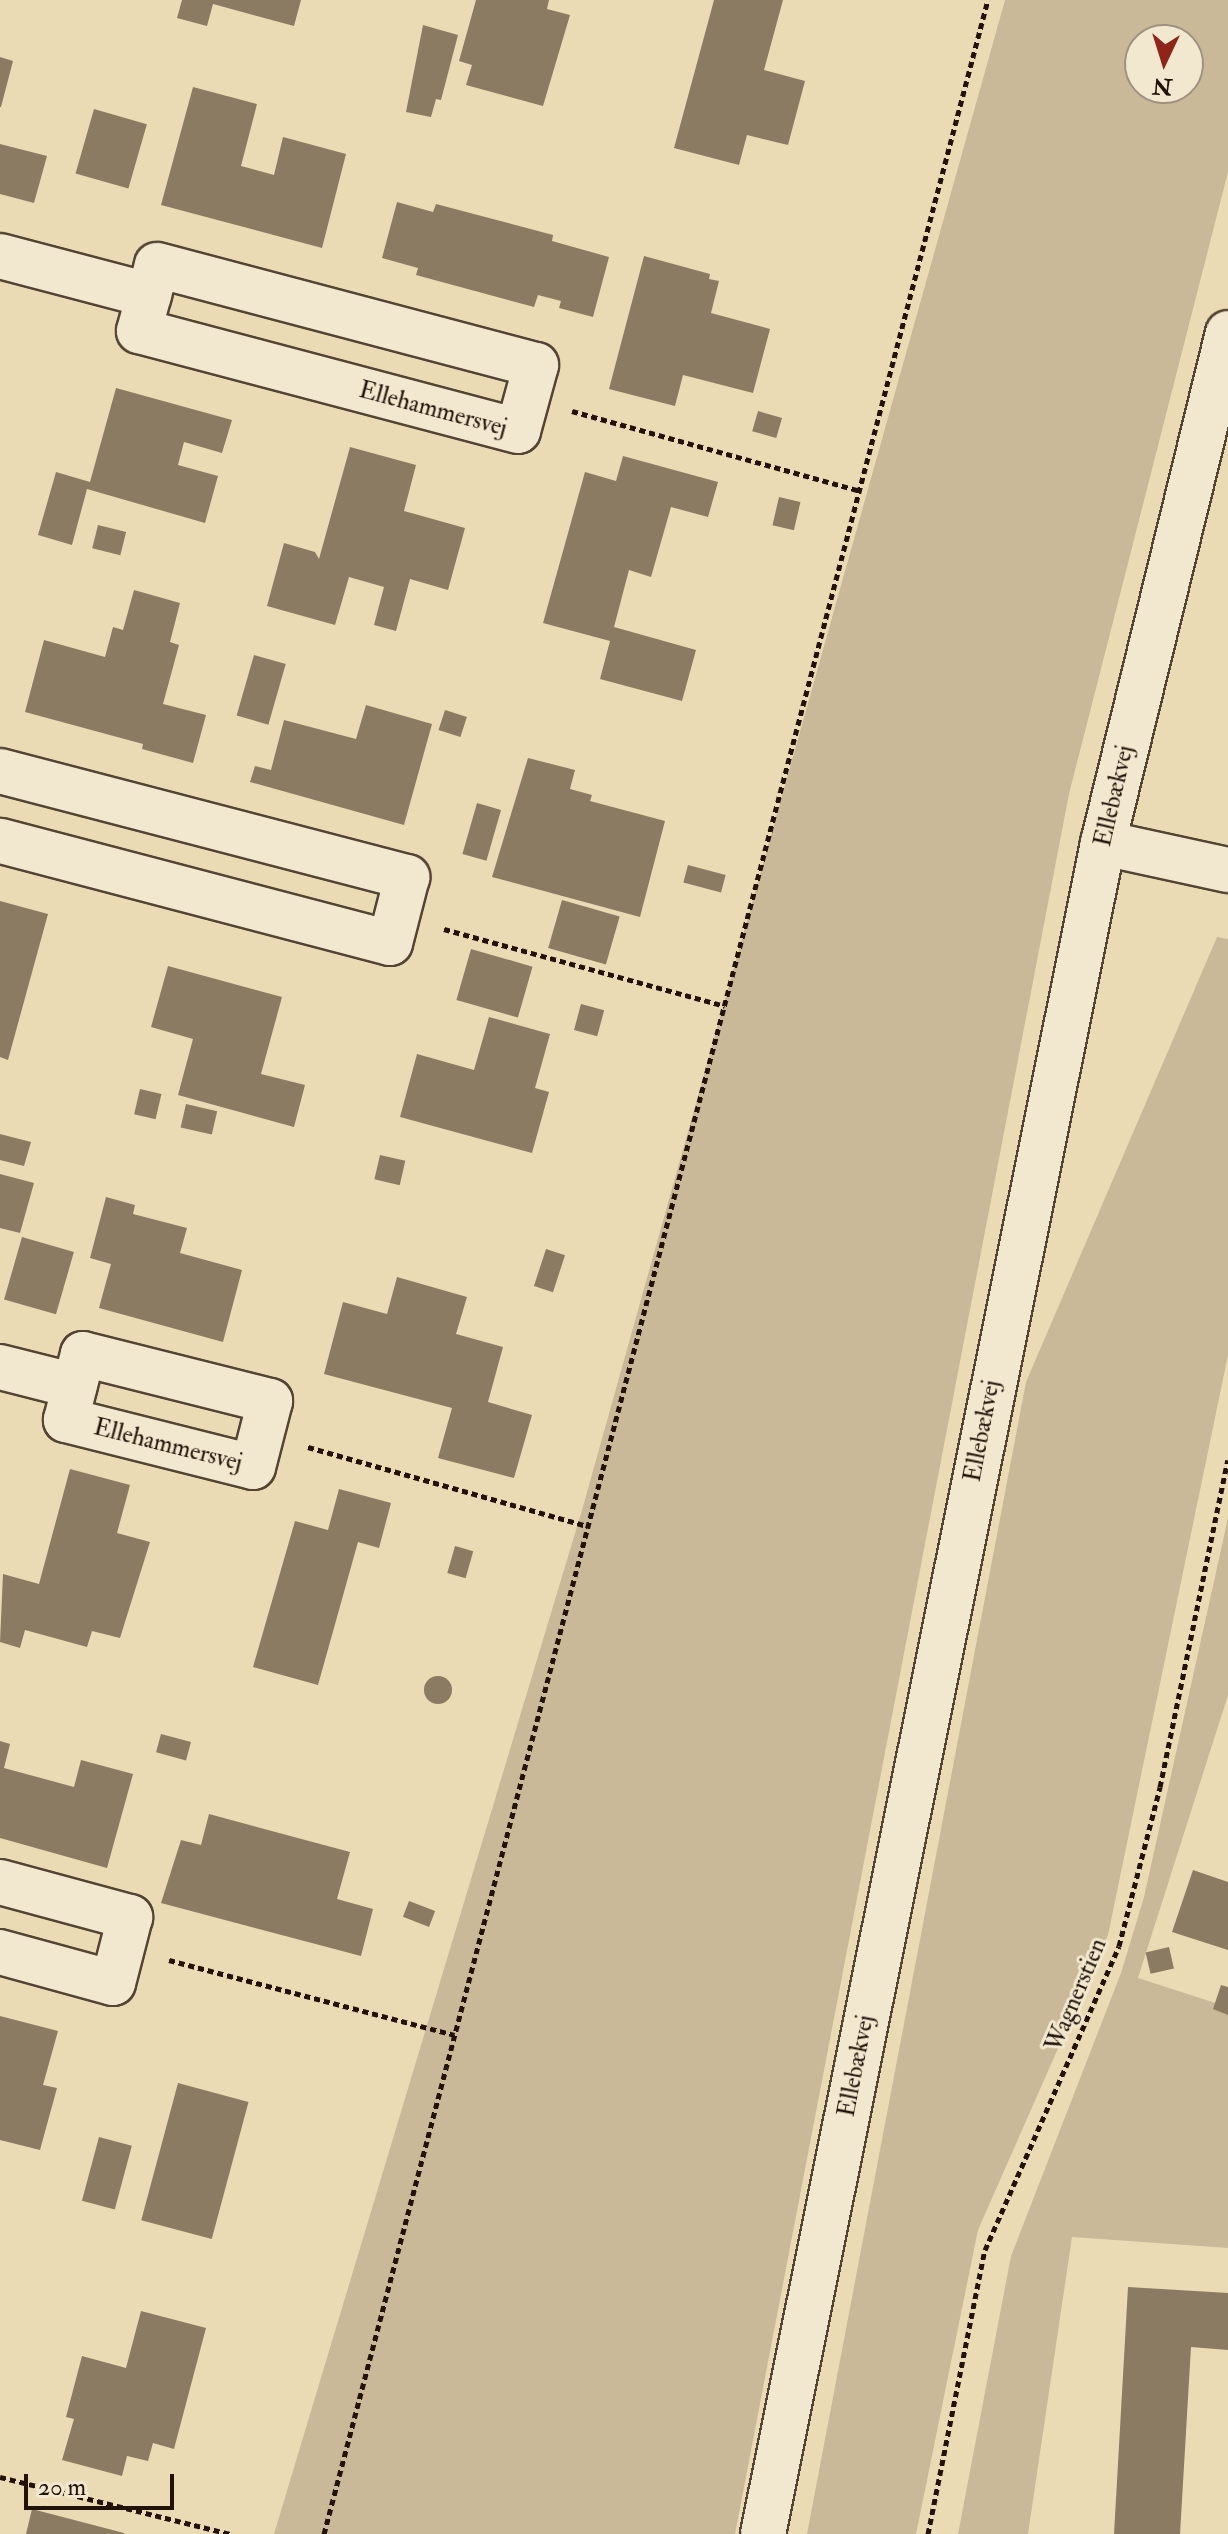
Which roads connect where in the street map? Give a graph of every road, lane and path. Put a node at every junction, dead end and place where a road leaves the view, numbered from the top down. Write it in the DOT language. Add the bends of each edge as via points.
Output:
graph roads {
  1 [pos="988,0"];
  2 [pos="0,256"];
  3 [pos="149,295"];
  4 [pos="1228,333"];
  5 [pos="527,398"];
  6 [pos="860,491"];
  7 [pos="0,771"];
  8 [pos="0,841"];
  9 [pos="1103,843"];
  10 [pos="1228,870"];
  11 [pos="398,916"];
  12 [pos="725,1006"];
  13 [pos="0,1367"];
  14 [pos="75,1386"];
  15 [pos="262,1434"];
  16 [pos="1228,1460"];
  17 [pos="588,1526"];
  18 [pos="0,1882"];
  19 [pos="122,1947"];
  20 [pos="0,1952"];
  21 [pos="454,2035"];
  22 [pos="0,2477"];
  23 [pos="230,2534"];
  24 [pos="324,2534"];
  25 [pos="763,2534"];
  26 [pos="928,2534"];
  1 -- 6 [label="path"];
  2 -- 3 [label="street"];
  3 -- 5 [label="street, Ellehammersvej" via="157,265 536,365"];
  3 -- 5 [label="street, Ellehammersvej" via="139,331 518,431"];
  4 -- 9 [label="street, Ellebækvej"];
  5 -- 6 [label="path"];
  6 -- 12 [label="path"];
  7 -- 11 [label="street" via="407,877"];
  8 -- 11 [label="street" via="390,943"];
  9 -- 10 [label="street"];
  9 -- 25 [label="street, Ellebækvej"];
  11 -- 12 [label="path"];
  12 -- 17 [label="path"];
  13 -- 14 [label="street, Ellehammersvej"];
  14 -- 15 [label="street, Ellehammersvej" via="83,1354 270,1401"];
  14 -- 15 [label="street, Ellehammersvej" via="66,1420 80,1424 253,1467"];
  15 -- 17 [label="path"];
  16 -- 26 [label="path, Wagnerstien" via="1160,1787 1119,1946 985,2250"];
  17 -- 21 [label="path"];
  18 -- 19 [label="street" via="130,1917"];
  19 -- 20 [label="street" via="113,1983"];
  19 -- 21 [label="path"];
  21 -- 24 [label="path"];
  22 -- 23 [label="path"];
}
